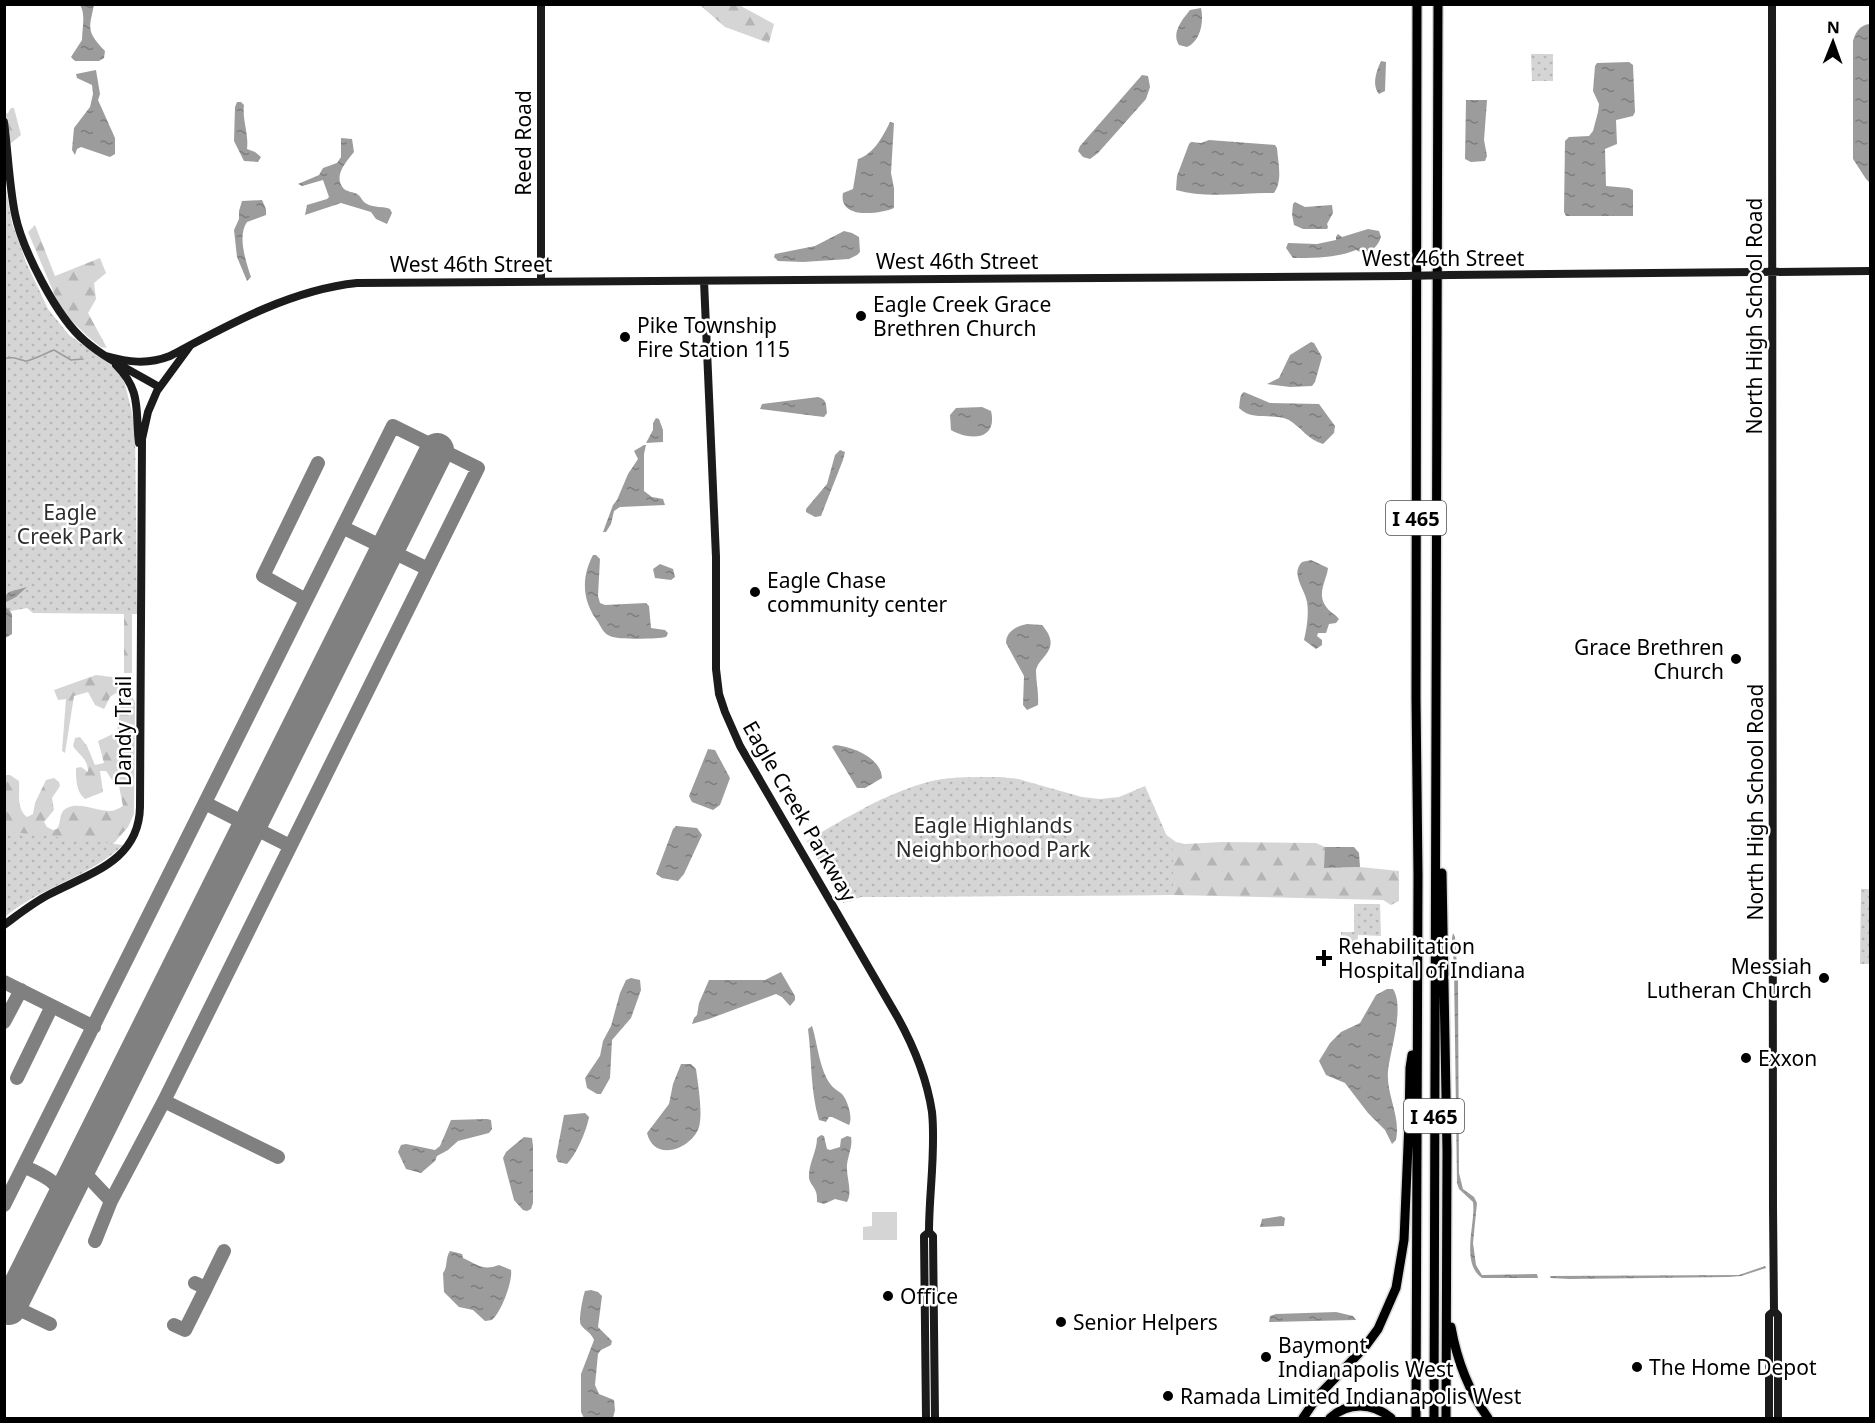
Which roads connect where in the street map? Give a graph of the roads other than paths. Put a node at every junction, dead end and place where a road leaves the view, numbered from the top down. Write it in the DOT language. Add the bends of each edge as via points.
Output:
graph roads {
  1 [pos="541,4"];
  2 [pos="1417,4"];
  3 [pos="1438,4"];
  4 [pos="1772,4"];
  5 [pos="4,122"];
  6 [pos="1870,271"];
  7 [pos="1772,272"];
  8 [pos="704,280"];
  9 [pos="541,282"];
  10 [pos="191,345"];
  11 [pos="106,356"];
  12 [pos="159,387"];
  13 [pos="141,466"];
  14 [pos="1437,814"];
  15 [pos="4,925"];
  16 [pos="1416,1032"];
  17 [pos="929,1232"];
  18 [pos="1447,1286"];
  19 [pos="1774,1311"];
  20 [pos="926,1419"];
  21 [pos="935,1419"];
  22 [pos="1303,1419"];
  23 [pos="1330,1419"];
  24 [pos="1391,1419"];
  25 [pos="1416,1419"];
  26 [pos="1434,1419"];
  27 [pos="1446,1419"];
  28 [pos="1488,1419"];
  29 [pos="1769,1419"];
  30 [pos="1778,1419"];
  1 -- 9 [label="street, Reed Road"];
  2 -- 16 [label="highway, I 465"];
  3 -- 14 [label="highway, I 465"];
  4 -- 7 [label="street, North High School Road"];
  5 -- 11 [label="street" via="14,205 22,236 62,316 85,342"];
  6 -- 7 [label="street, West 46th Street"];
  7 -- 8 [label="street, West 46th Street, bridge"];
  7 -- 19 [label="street, North High School Road"];
  8 -- 9 [label="street, West 46th Street"];
  8 -- 17 [label="street, Eagle Creek Parkway" via="719,694 740,746 915,1052 932,1113"];
  9 -- 10 [label="street, West 46th Street" via="336,285 276,304"];
  10 -- 11 [label="street" via="152,362"];
  10 -- 12 [label="street, West 46th Street"];
  11 -- 12 [label="street"];
  11 -- 13 [label="street" via="125,375 136,397"];
  12 -- 13 [label="street, West 46th Street" via="146,421"];
  13 -- 15 [label="street, Dandy Trail" via="138,825 128,846 111,863 42,898"];
  14 -- 18 [label="highway" via="1442,858"];
  14 -- 26 [label="highway, I 465"];
  16 -- 22 [label="highway" via="1410,1068 1402,1263 1396,1288 1378,1329 1318,1396"];
  16 -- 25 [label="highway, I 465"];
  17 -- 20 [label="street, Eagle Creek Parkway" via="924,1236"];
  17 -- 21 [label="street, Eagle Creek Parkway" via="933,1236"];
  18 -- 27 [label="highway"];
  18 -- 28 [label="highway" via="1459,1363"];
  19 -- 29 [label="street, North High School Road" via="1769,1315"];
  19 -- 30 [label="street, North High School Road" via="1778,1315"];
  23 -- 24 [label="highway" via="1343,1409 1360,1406 1377,1409"];
}
